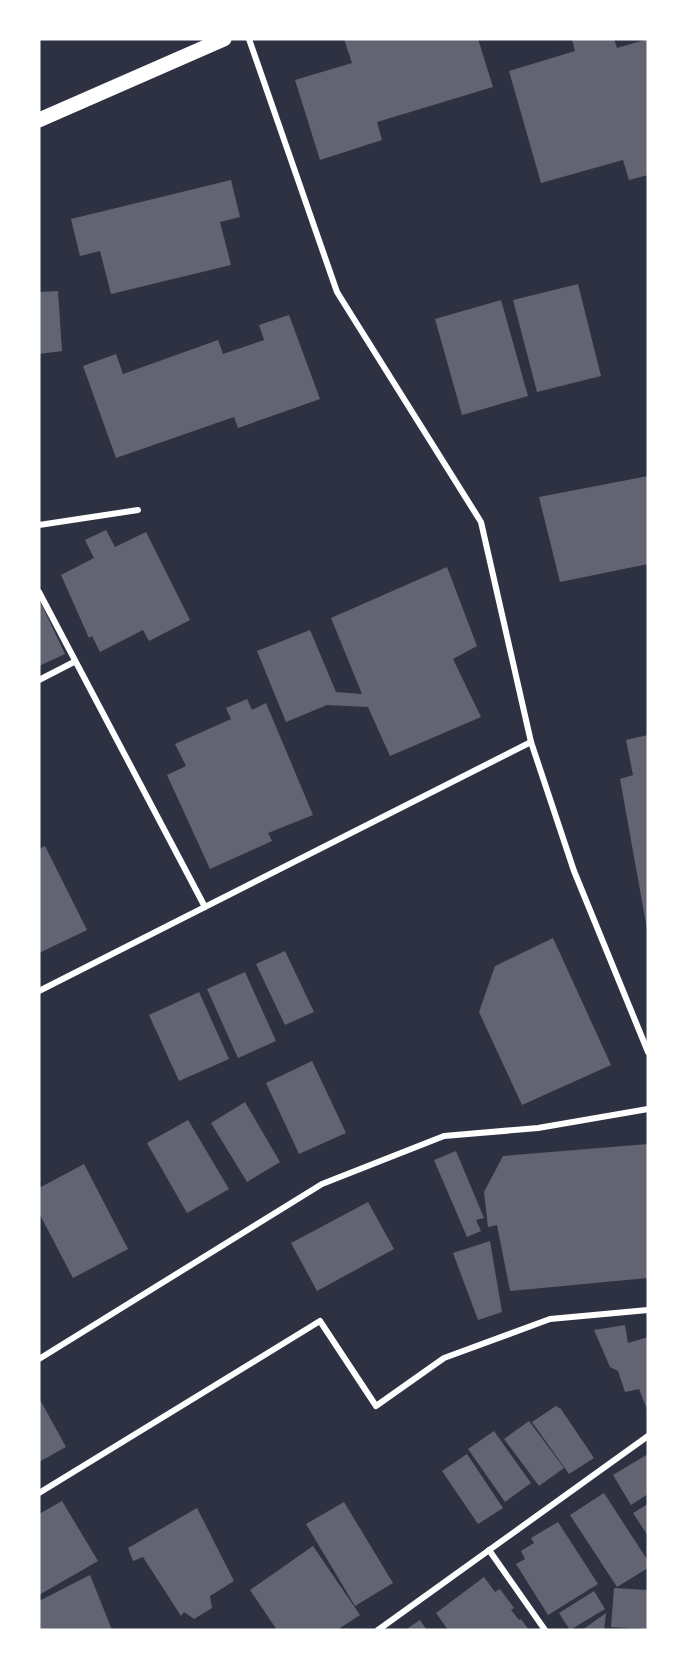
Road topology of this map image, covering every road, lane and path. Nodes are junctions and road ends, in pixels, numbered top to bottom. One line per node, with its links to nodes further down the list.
1 (224, 39): 3 (main road)
2 (249, 39): 9 (street)
3 (39, 120)
4 (138, 510): 5 (street)
5 (39, 525)
6 (39, 592): 7 (street)
7 (74, 662): 8 (street); 10 (street)
8 (39, 680)
9 (531, 742): 10 (street); 12 (street)
10 (205, 907): 11 (street)
11 (39, 991)
12 (648, 1052)
13 (648, 1109): 15 (street)
14 (648, 1310): 17 (street)
15 (39, 1359)
16 (648, 1436): 18 (street)
17 (39, 1493)
18 (489, 1550): 19 (street); 20 (street)
19 (378, 1630)
20 (545, 1630)

